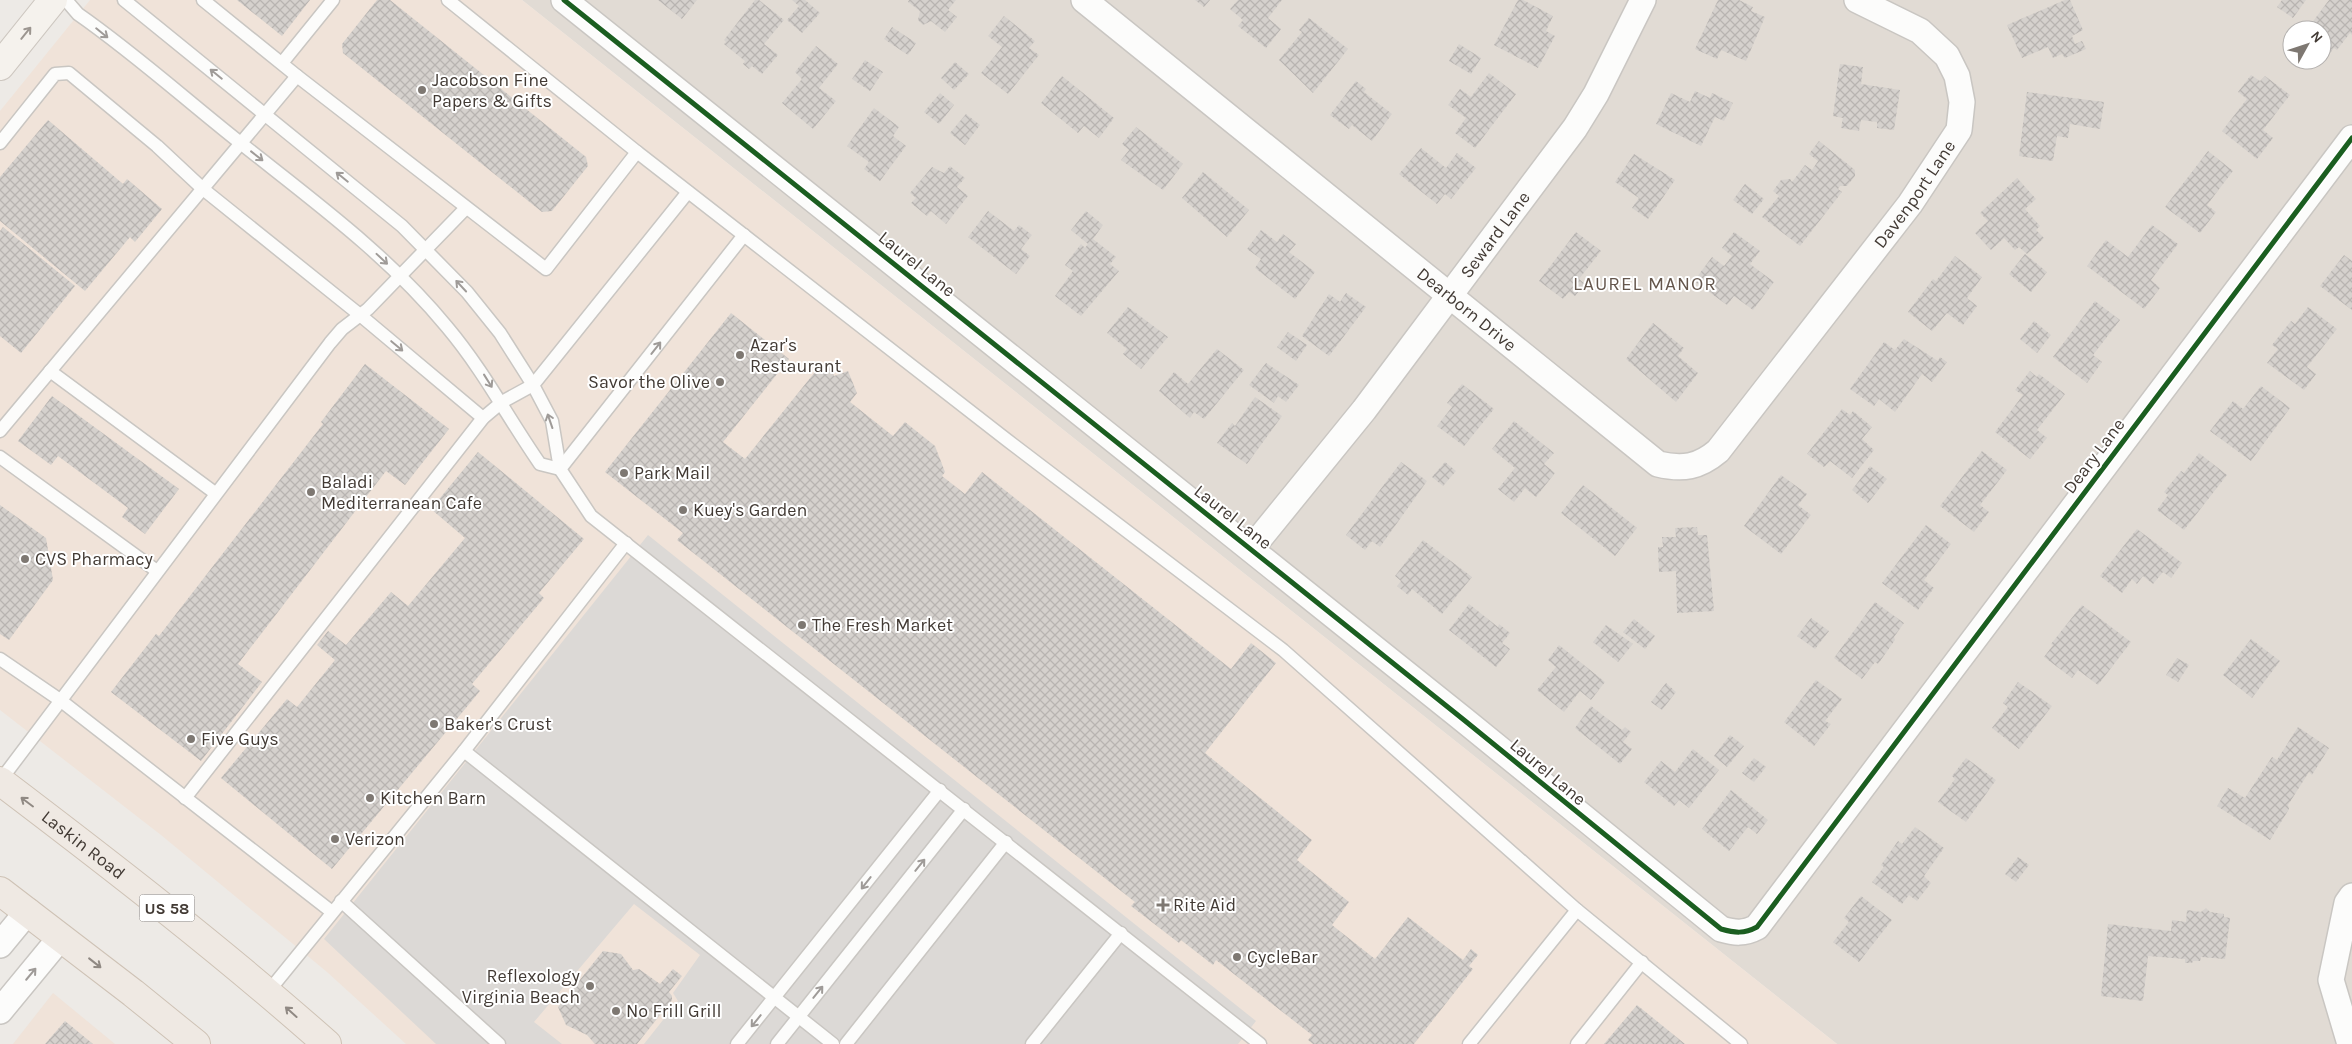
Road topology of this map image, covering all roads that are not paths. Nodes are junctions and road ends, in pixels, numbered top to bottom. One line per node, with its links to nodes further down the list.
1 (53, 0): 12 (main road, one-way to 1)
2 (66, 0): 17 (lane, one-way to 17)
3 (124, 0): 14 (lane, one-way to 3)
4 (203, 0): 11 (lane)
5 (333, 0): 11 (lane)
6 (448, 0): 18 (lane)
7 (564, 0): 37 (street, Laurel Lane)
8 (1084, 0): 25 (street, Dearborn Drive)
9 (1643, 0): 25 (street, Seward Lane)
10 (1858, 0): 26 (street, Davenport Lane)
11 (282, 63): 13 (lane)
12 (0, 66)
13 (296, 76): 14 (lane); 21 (lane)
14 (265, 114): 17 (lane); 23 (lane, one-way to 14)
15 (2352, 138): 44 (street, Deary Lane)
16 (0, 143): 19 (lane)
17 (241, 144): 19 (lane); 24 (lane, one-way to 24)
18 (637, 152): 20 (lane); 21 (lane)
19 (203, 189): 27 (lane); 28 (lane)
20 (688, 192): 22 (lane); 29 (lane)
21 (466, 208): 23 (lane)
22 (744, 236): 34 (lane, one-way to 22); 51 (lane)
23 (426, 248): 24 (lane); 29 (lane, one-way to 23)
24 (400, 275): 27 (lane); 30 (lane, one-way to 30)
25 (1450, 296): 26 (street, Dearborn Drive); 37 (street, Seward Lane)
26 (1831, 307)
27 (360, 315): 31 (lane, one-way to 31); 35 (lane)
28 (50, 370): 32 (lane); 35 (lane)
29 (534, 385): 30 (lane); 34 (lane, one-way to 29)
30 (502, 402): 31 (lane); 34 (lane)
31 (483, 418): 45 (lane)
32 (0, 431)
33 (0, 457): 38 (lane)
34 (560, 469): 36 (lane)
35 (215, 493): 38 (lane)
36 (626, 543): 41 (lane); 43 (lane)
37 (1251, 549): 44 (street, Laurel Lane)
38 (157, 570): 40 (lane)
39 (0, 659): 40 (lane)
40 (60, 700): 42 (lane); 45 (lane)
41 (464, 751): 50 (lane); 59 (lane)
42 (0, 781): 58 (main road, Laskin Road / US 58, one-way to 42)
43 (940, 790): 46 (lane); 59 (lane, one-way to 59)
44 (1859, 791)
45 (185, 798): 53 (lane)
46 (964, 809): 47 (lane); 61 (lane, one-way to 46)
47 (1006, 842): 54 (lane); 68 (lane)
48 (0, 891): 52 (main road)
49 (2352, 896): 74 (street)
50 (341, 901): 53 (lane); 64 (lane)
51 (1577, 910): 57 (lane); 71 (lane)
52 (28, 911): 55 (main road); 56 (street)
53 (332, 912): 58 (lane)
54 (1121, 933): 69 (lane); 70 (lane)
55 (62, 937): 60 (street, one-way to 55); 62 (main road, one-way to 62)
56 (0, 945)
57 (1642, 962): 72 (lane); 73 (lane)
58 (268, 992): 63 (main road, Laskin Road / US 58, one-way to 58)
59 (775, 998): 61 (lane); 65 (lane, one-way to 65)
60 (0, 1011)
61 (798, 1016): 66 (lane); 67 (lane)
62 (196, 1044)
63 (327, 1044)
64 (499, 1044)
65 (737, 1044)
66 (777, 1044)
67 (834, 1044)
68 (846, 1044)
69 (1032, 1044)
70 (1260, 1044)
71 (1469, 1044)
72 (1577, 1044)
73 (1741, 1044)
74 (2350, 1044)

